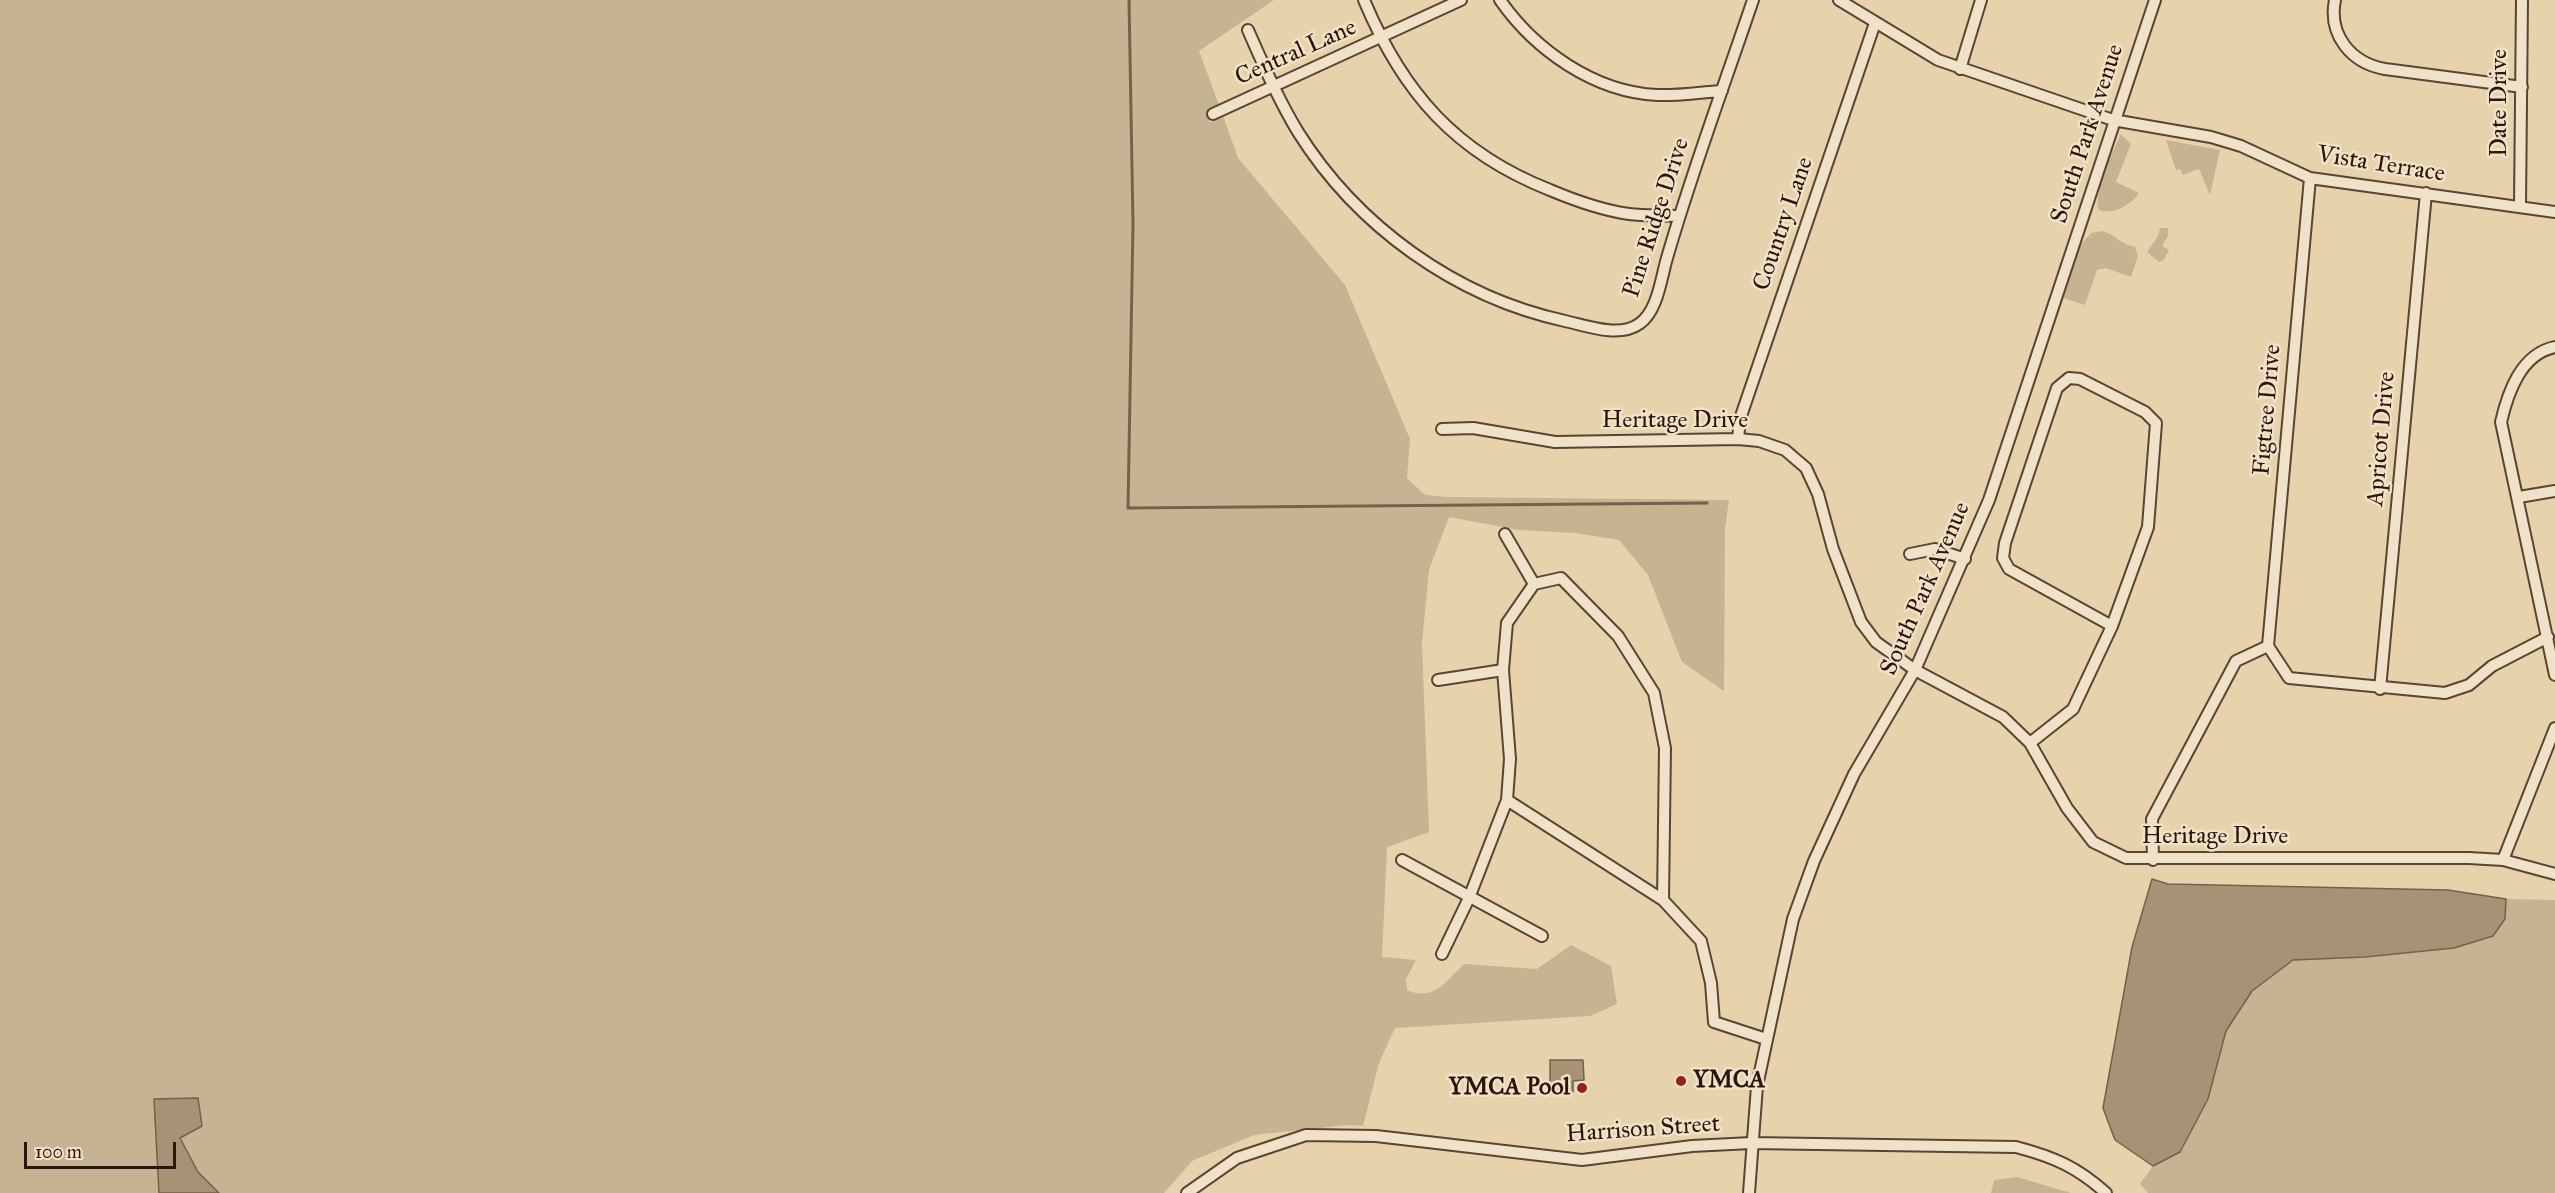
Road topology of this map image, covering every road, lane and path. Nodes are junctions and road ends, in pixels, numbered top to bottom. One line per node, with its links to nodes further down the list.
1 (1364, 0): 12 (street)
2 (1461, 0): 12 (street, Central Lane)
3 (1500, 0): 16 (street)
4 (1753, 0): 16 (street, Pine Ridge Drive)
5 (1839, 0): 10 (street, Vista Terrace)
6 (1981, 0): 13 (street)
7 (2155, 0): 18 (street, South Park Avenue)
8 (2335, 0): 15 (street)
9 (2522, 0): 15 (street, Date Drive)
10 (1875, 23): 13 (street, Vista Terrace); 26 (street, Country Lane)
11 (1248, 30): 14 (street, Pine Ridge Drive)
12 (1380, 38): 14 (street, Central Lane); 23 (street)
13 (1960, 69): 18 (street, Vista Terrace)
14 (1272, 86): 17 (street, Central Lane); 23 (street, Pine Ridge Drive)
15 (2522, 87): 21 (street, Date Drive)
16 (1722, 91): 23 (street, Pine Ridge Drive)
17 (1213, 114)
18 (2114, 120): 19 (street, Vista Terrace); 31 (street, South Park Avenue)
19 (2310, 178): 20 (street, Vista Terrace); 35 (street, Figtree Drive)
20 (2426, 193): 21 (street, Vista Terrace); 40 (street, Apricot Drive)
21 (2520, 206): 22 (street, Vista Terrace)
22 (2555, 212)
23 (1679, 216)
24 (2555, 347): 28 (street)
25 (1442, 429): 26 (street, Heritage Drive)
26 (1738, 439): 37 (street, Heritage Drive)
27 (2555, 491): 28 (street)
28 (2519, 497): 34 (street)
29 (1504, 534): 32 (street)
30 (1910, 554): 31 (street)
31 (1965, 559): 37 (street, South Park Avenue)
32 (1534, 585): 36 (street); 49 (street)
33 (2112, 626): 33 (street); 42 (street)
34 (2548, 637): 38 (street); 40 (street)
35 (2268, 646): 40 (street); 45 (street)
36 (1503, 670): 39 (street); 43 (street)
37 (1915, 670): 42 (street, Heritage Drive); 52 (street, South Park Avenue)
38 (2555, 675)
39 (1438, 680)
40 (2380, 689)
41 (2555, 728): 46 (street)
42 (2031, 743): 45 (street, Heritage Drive)
43 (1508, 800): 48 (street); 49 (street)
44 (1402, 860): 48 (street)
45 (2153, 860): 46 (street, Heritage Drive)
46 (2503, 860): 47 (street, Heritage Drive)
47 (2555, 874)
48 (1468, 898): 50 (street); 51 (street)
49 (1663, 900): 52 (street)
50 (1542, 936)
51 (1442, 954)
52 (1766, 1039): 53 (street, South Park Avenue)
53 (1751, 1143): 54 (street, Harrison Street); 55 (street, South Park Avenue); 56 (street, Harrison Street)
54 (1187, 1193)
55 (1749, 1193)
56 (2106, 1193)

